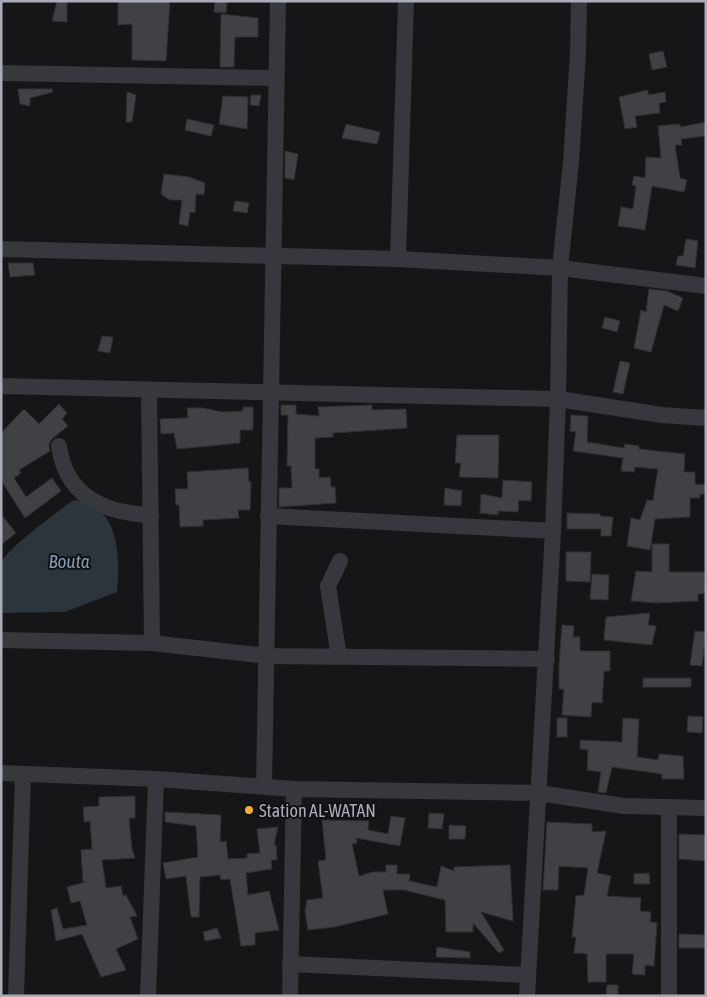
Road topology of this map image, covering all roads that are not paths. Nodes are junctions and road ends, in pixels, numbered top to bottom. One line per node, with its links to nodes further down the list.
1 (278, 1): 5 (street)
2 (406, 1): 8 (street)
3 (579, 1): 9 (street)
4 (1, 73): 5 (street)
5 (275, 78): 7 (street)
6 (1, 249): 7 (street)
7 (272, 256): 8 (street); 13 (street)
8 (398, 259): 9 (street)
9 (560, 268): 10 (street); 14 (street)
10 (706, 286)
11 (1, 386): 12 (street)
12 (149, 390): 13 (street); 17 (street)
13 (272, 393): 14 (street); 18 (street)
14 (558, 399): 15 (street); 19 (street)
15 (706, 418)
16 (59, 446): 17 (street)
17 (151, 515): 22 (street)
18 (268, 516): 19 (street); 23 (street)
19 (553, 531): 25 (street)
20 (340, 560): 24 (street)
21 (1, 640): 22 (street)
22 (152, 643): 23 (street)
23 (267, 656): 24 (street); 29 (street)
24 (340, 657): 25 (street)
25 (547, 659): 31 (street)
26 (1, 773): 27 (street)
27 (23, 774): 28 (street); 36 (street)
28 (156, 779): 29 (street); 37 (street)
29 (264, 786): 30 (street)
30 (294, 789): 31 (street); 34 (street)
31 (539, 794): 32 (street); 35 (street)
32 (669, 807): 33 (street); 40 (street)
33 (706, 808)
34 (290, 964): 35 (street); 38 (street)
35 (528, 975): 39 (street)
36 (16, 996)
37 (148, 996)
38 (290, 996)
39 (527, 996)
40 (669, 996)

